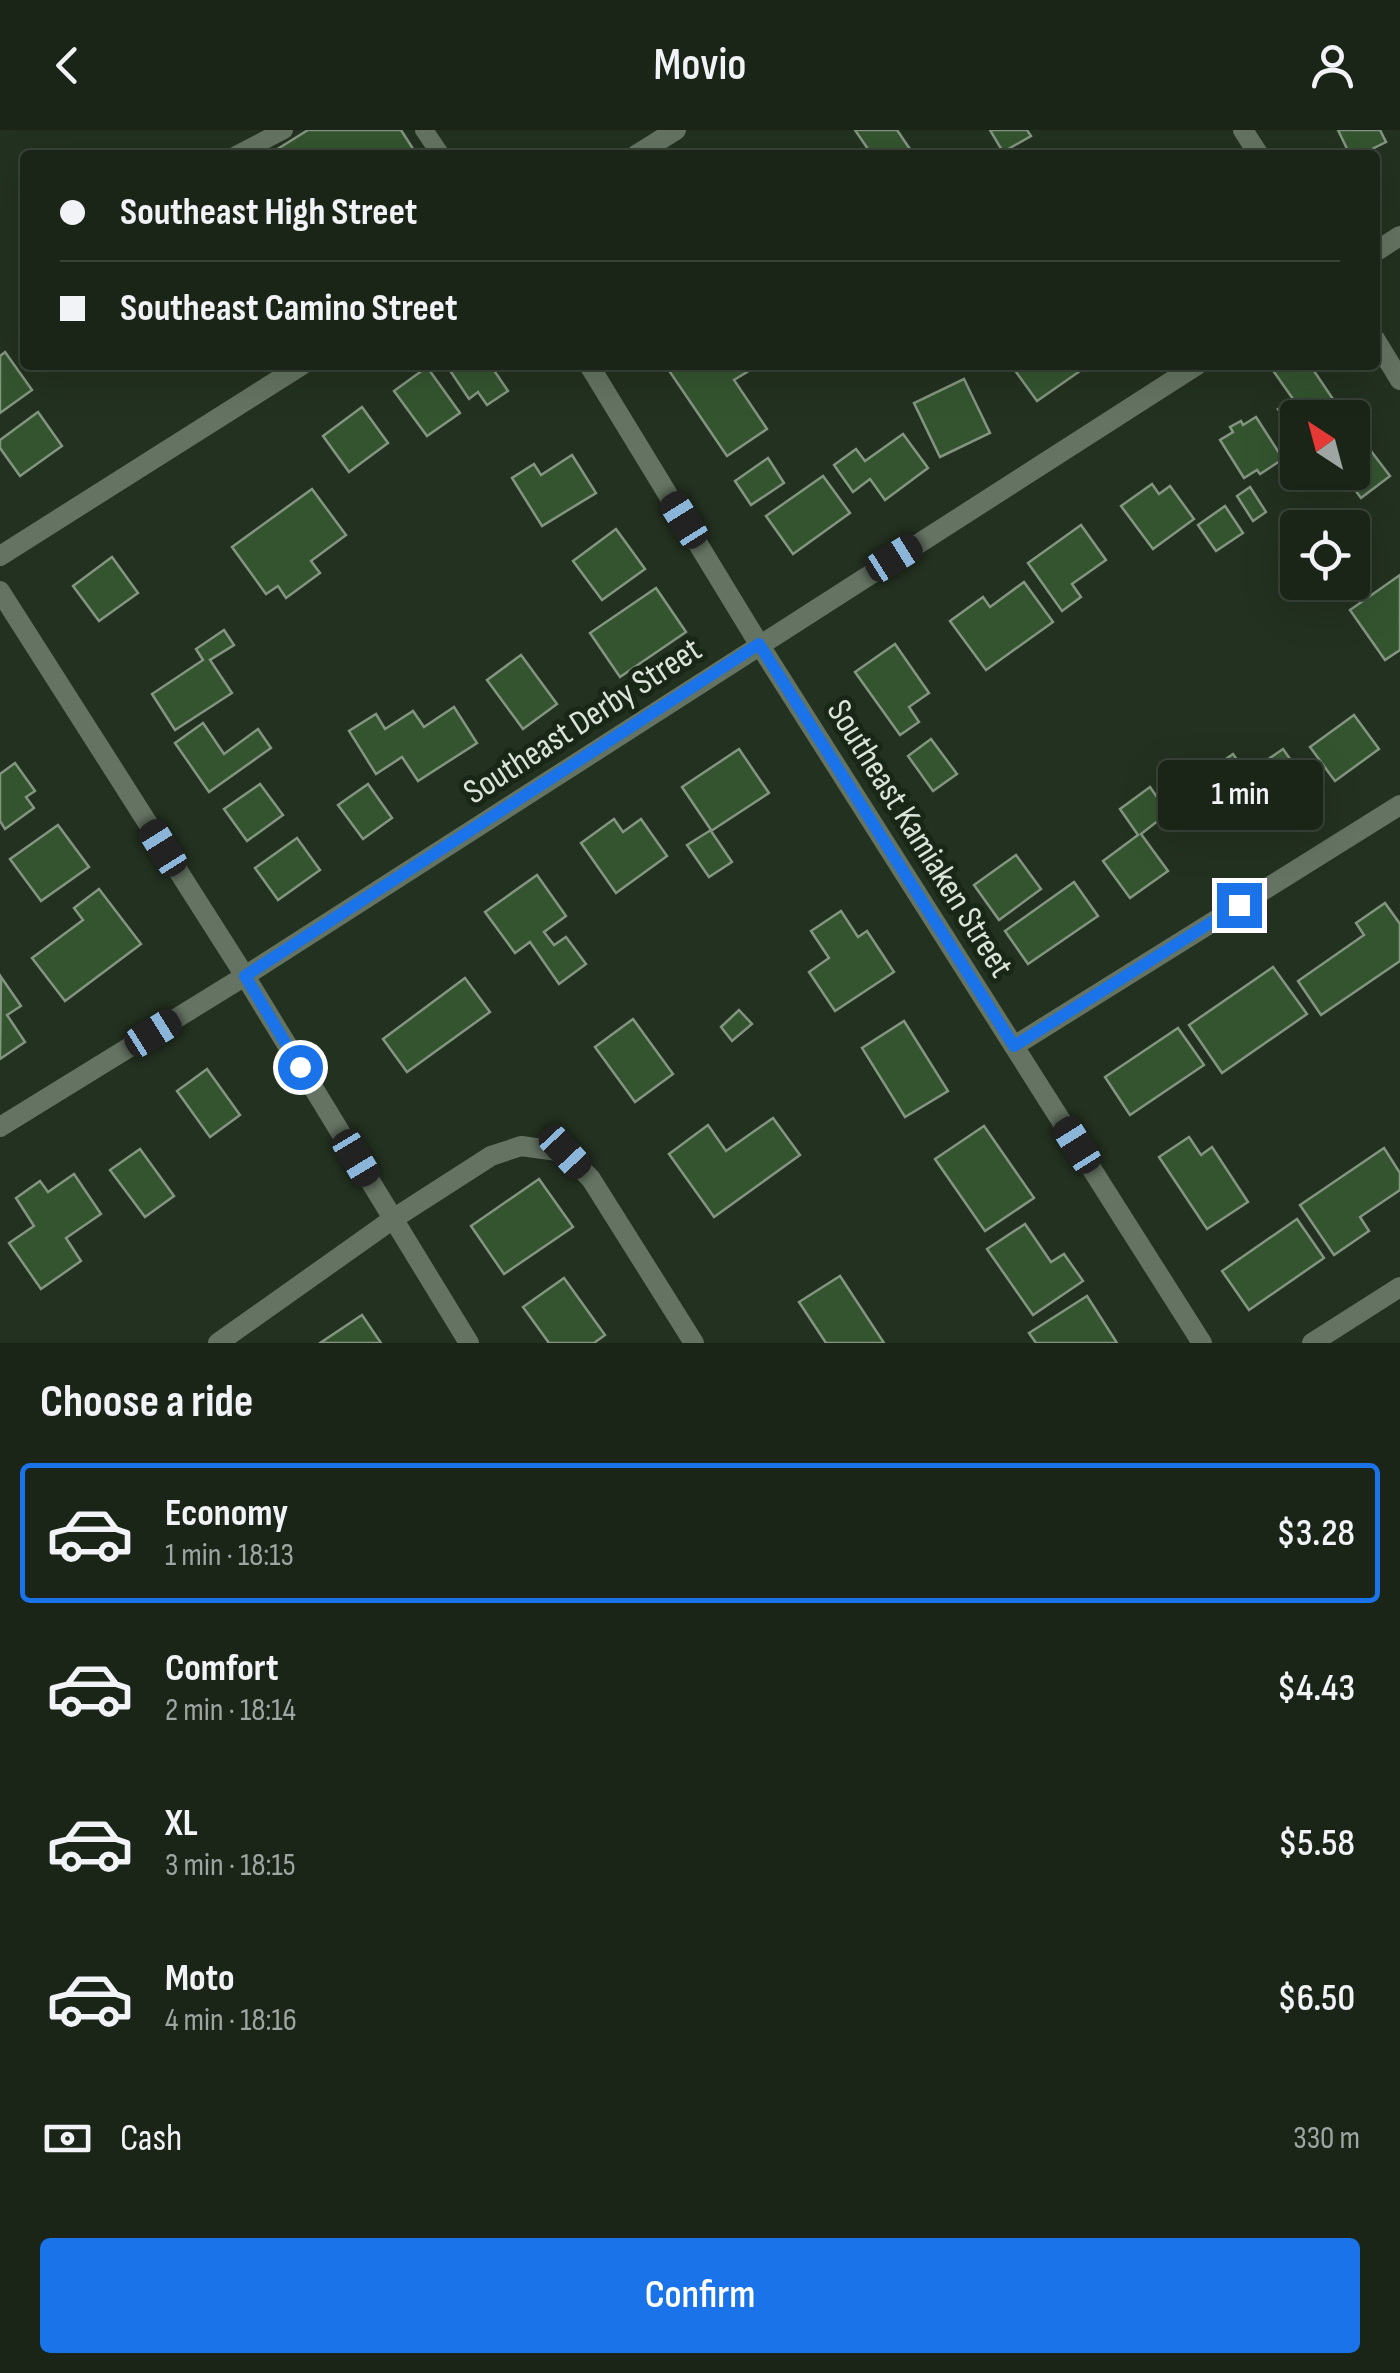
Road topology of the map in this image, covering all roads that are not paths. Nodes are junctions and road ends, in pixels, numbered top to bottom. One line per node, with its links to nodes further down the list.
1 (284, 130): 3 (lane)
2 (676, 130): 4 (street)
3 (246, 150)
4 (644, 150)
5 (1380, 347): 9 (street)
6 (294, 370): 10 (street)
7 (592, 370): 12 (street, Southeast Kamiaken Street)
8 (1190, 370): 12 (street, Southeast Derby Street)
9 (1400, 380)
10 (0, 556)
11 (0, 591): 14 (street)
12 (759, 644): 14 (street, Southeast Derby Street); 15 (street, Southeast Kamiaken Street)
13 (1400, 804): 15 (street)
14 (245, 976): 16 (street, Southeast Derby Street); 17 (street)
15 (1014, 1046): 22 (street, Southeast Kamiaken Street)
16 (0, 1127)
17 (393, 1218): 19 (street); 20 (street); 21 (street)
18 (1400, 1287): 23 (street)
19 (218, 1343)
20 (469, 1343)
21 (694, 1343)
22 (1202, 1343)
23 (1312, 1343)

